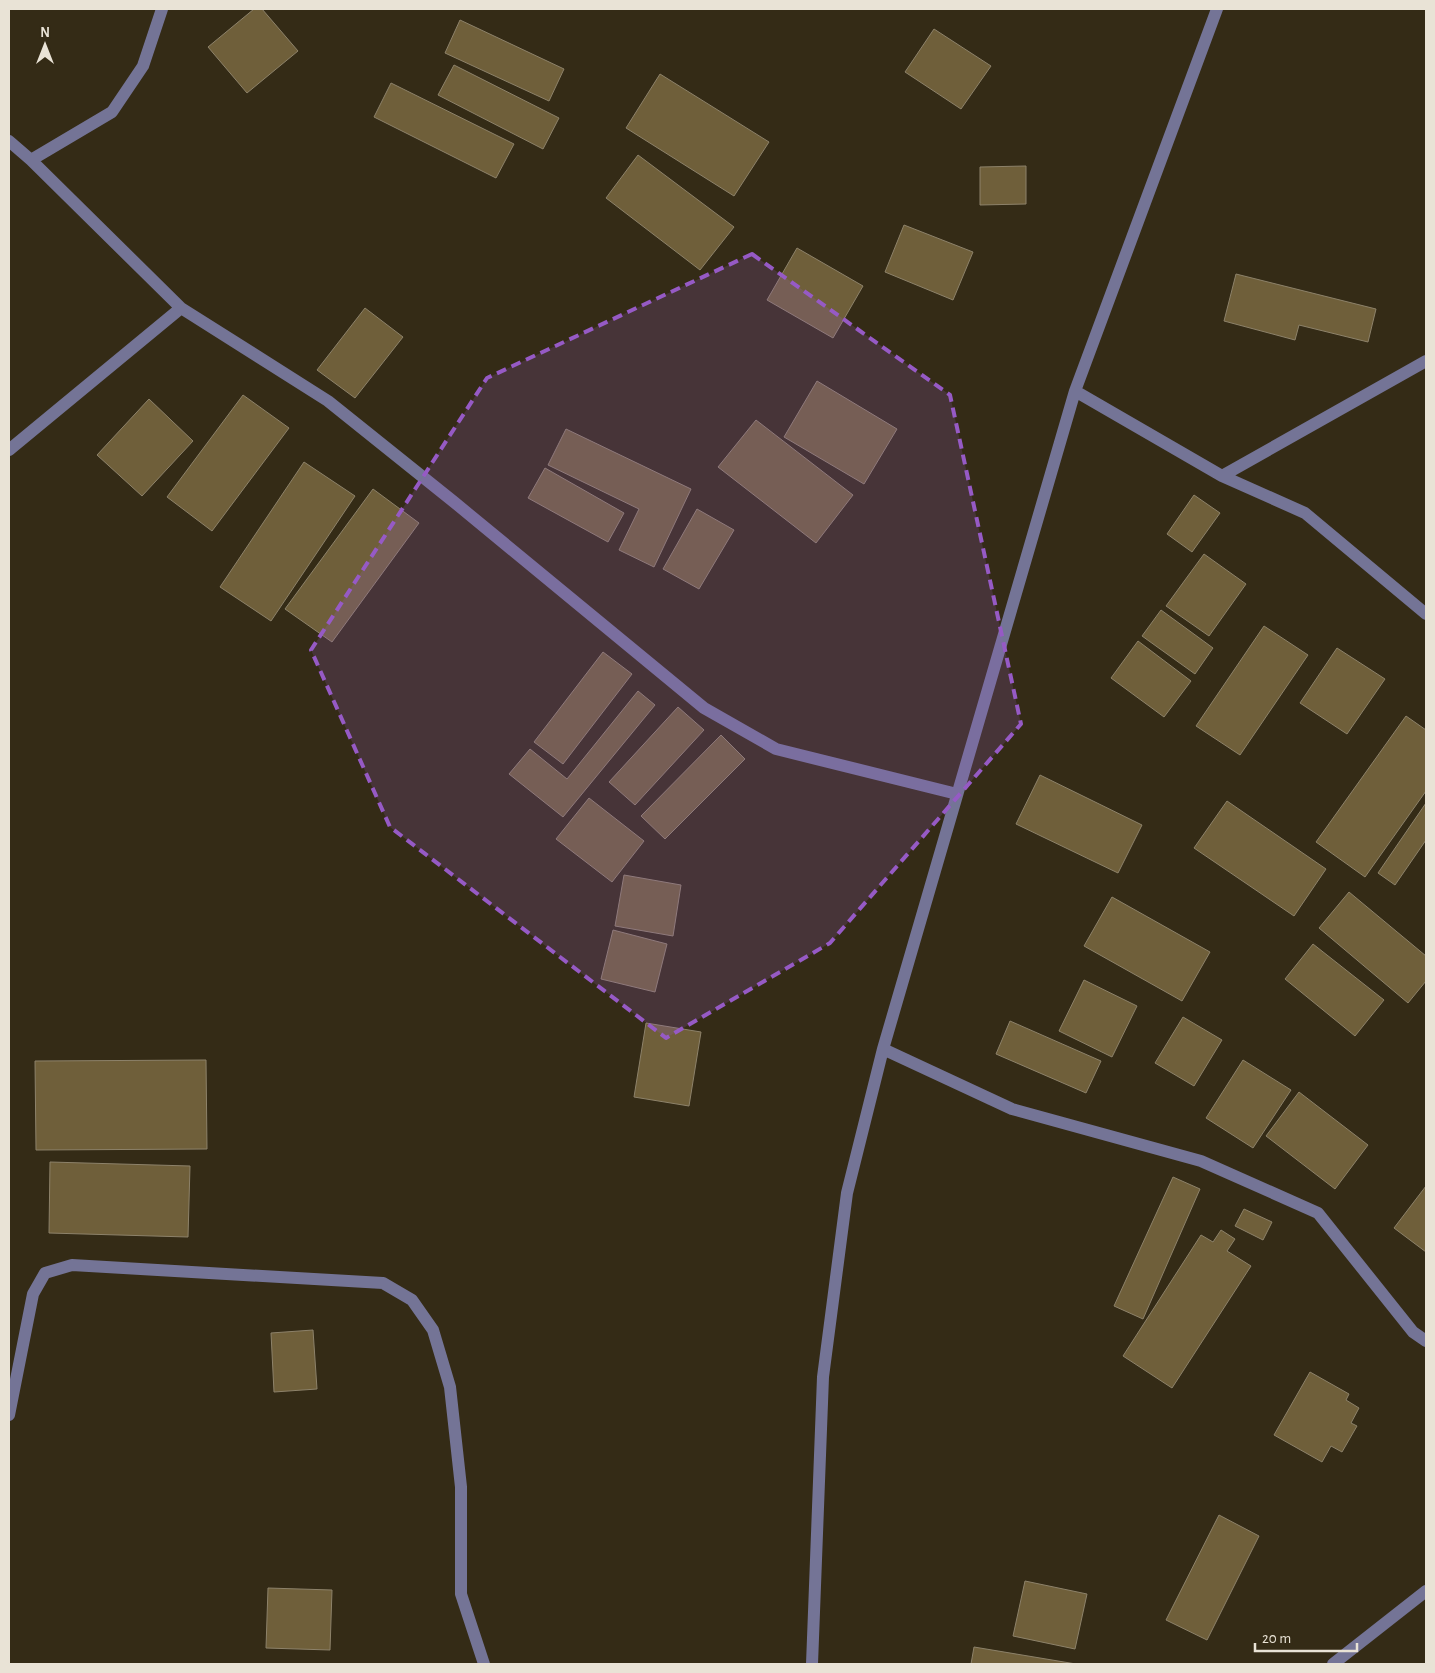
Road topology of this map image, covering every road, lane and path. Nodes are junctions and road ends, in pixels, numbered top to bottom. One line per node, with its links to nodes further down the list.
1 (162, 9): 4 (street)
2 (1218, 9): 7 (street)
3 (9, 141): 4 (street)
4 (31, 160): 5 (street)
5 (181, 308): 8 (street); 11 (street)
6 (1426, 361): 9 (street)
7 (1075, 392): 9 (street); 11 (street)
8 (9, 450)
9 (1222, 476): 10 (street)
10 (1426, 614)
11 (957, 794): 12 (street)
12 (883, 1049): 13 (street); 17 (street)
13 (1426, 1341)
14 (9, 1415): 16 (street)
15 (1426, 1591): 18 (street)
16 (484, 1664)
17 (812, 1664)
18 (1333, 1664)

